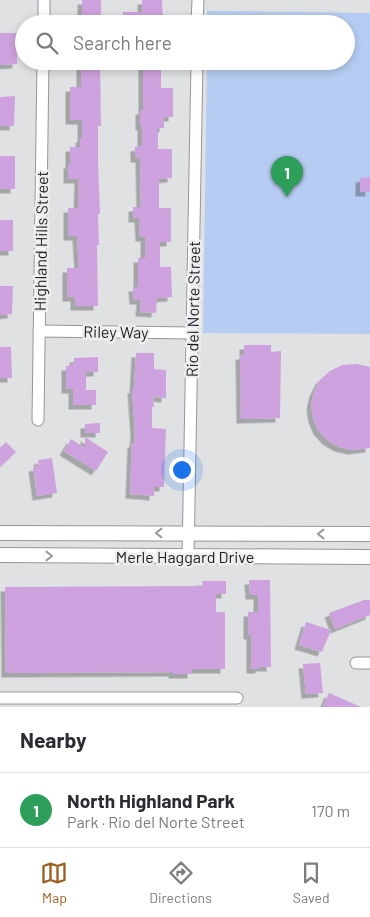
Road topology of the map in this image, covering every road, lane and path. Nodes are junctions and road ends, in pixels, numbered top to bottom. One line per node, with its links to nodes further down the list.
1 (44, 0): 3 (street)
2 (198, 0): 4 (street)
3 (44, 15)
4 (197, 15)
5 (43, 70): 7 (street, Highland Hills Street)
6 (197, 70): 8 (street, Rio del Norte Street)
7 (40, 331): 8 (street, Riley Way); 9 (street, Highland Hills Street)
8 (193, 333): 11 (street, Rio del Norte Street)
9 (38, 420)
10 (0, 533): 11 (main road, Merle Haggard Drive, one-way to 10)
11 (189, 533): 12 (main road, Merle Haggard Drive, one-way to 11); 14 (street, Rio del Norte Street)
12 (370, 534)
13 (0, 556): 14 (main road, Merle Haggard Drive, one-way to 14)
14 (188, 557): 15 (main road, Merle Haggard Drive)
15 (370, 557)
16 (356, 663): 17 (street)
17 (370, 663)
18 (0, 698): 19 (street)
19 (237, 698)

